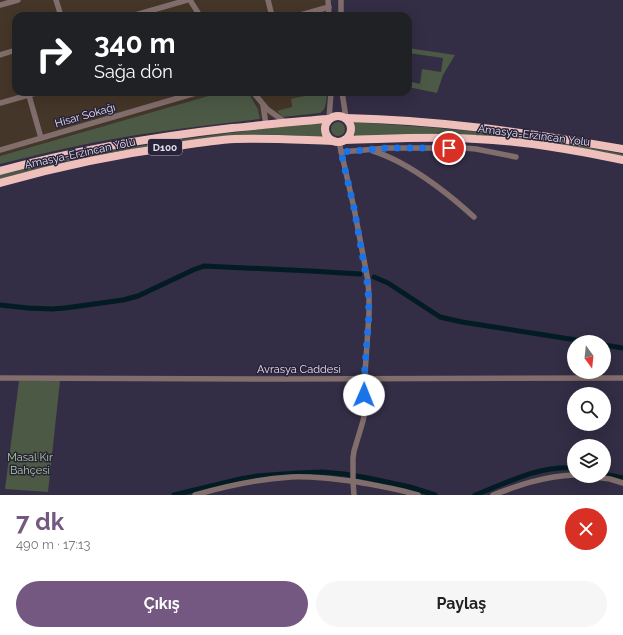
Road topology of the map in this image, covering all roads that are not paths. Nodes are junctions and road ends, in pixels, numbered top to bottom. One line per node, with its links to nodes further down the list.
1 (18, 0): 8 (street)
2 (56, 0): 10 (street)
3 (187, 0): 11 (street)
4 (190, 0): 12 (street)
5 (268, 0): 13 (street)
6 (328, 0): 9 (street)
7 (341, 0): 16 (street)
8 (0, 5)
9 (328, 7): 14 (street); 15 (street)
10 (60, 12)
11 (146, 12)
12 (198, 12)
13 (271, 12)
14 (311, 12)
15 (329, 12)
16 (341, 12)
17 (12, 52): 18 (street)
18 (0, 55)
19 (22, 96): 25 (street)
20 (29, 96): 31 (street)
21 (185, 96): 31 (street, Hisar Sokağı)
22 (256, 96): 26 (street)
23 (331, 96): 28 (street)
24 (343, 96): 27 (street)
25 (0, 103)
26 (262, 104): 29 (street); 30 (street)
27 (346, 118): 28 (highway); 32 (highway); 33 (highway, Amasya-Erzincan Yolu)
28 (329, 119): 29 (highway, Amasya-Erzincan Yolu / D100); 32 (highway)
29 (285, 122): 30 (highway, Amasya-Erzincan Yolu / D100)
30 (266, 125): 39 (highway, Amasya-Erzincan Yolu / D100)
31 (41, 138): 34 (street, Hisar Sokağı)
32 (339, 141): 36 (street); 38 (highway, Amasya-Erzincan Yolu / D100); 40 (highway, Amasya-Erzincan Yolu / D100)
33 (623, 149)
34 (0, 150)
35 (368, 150): 36 (street); 37 (street); 41 (street)
36 (341, 152): 44 (street)
37 (516, 157)
38 (623, 160)
39 (0, 171)
40 (0, 183)
41 (474, 218)
42 (0, 378): 44 (street, Avrasya Caddesi)
43 (623, 378): 44 (street, Avrasya Caddesi)
44 (364, 379): 47 (street)
45 (567, 476): 52 (street)
46 (611, 479): 48 (street)
47 (353, 481): 49 (street); 50 (street); 51 (street)
48 (623, 483)
49 (195, 495)
50 (354, 495)
51 (418, 495)
52 (493, 495)

